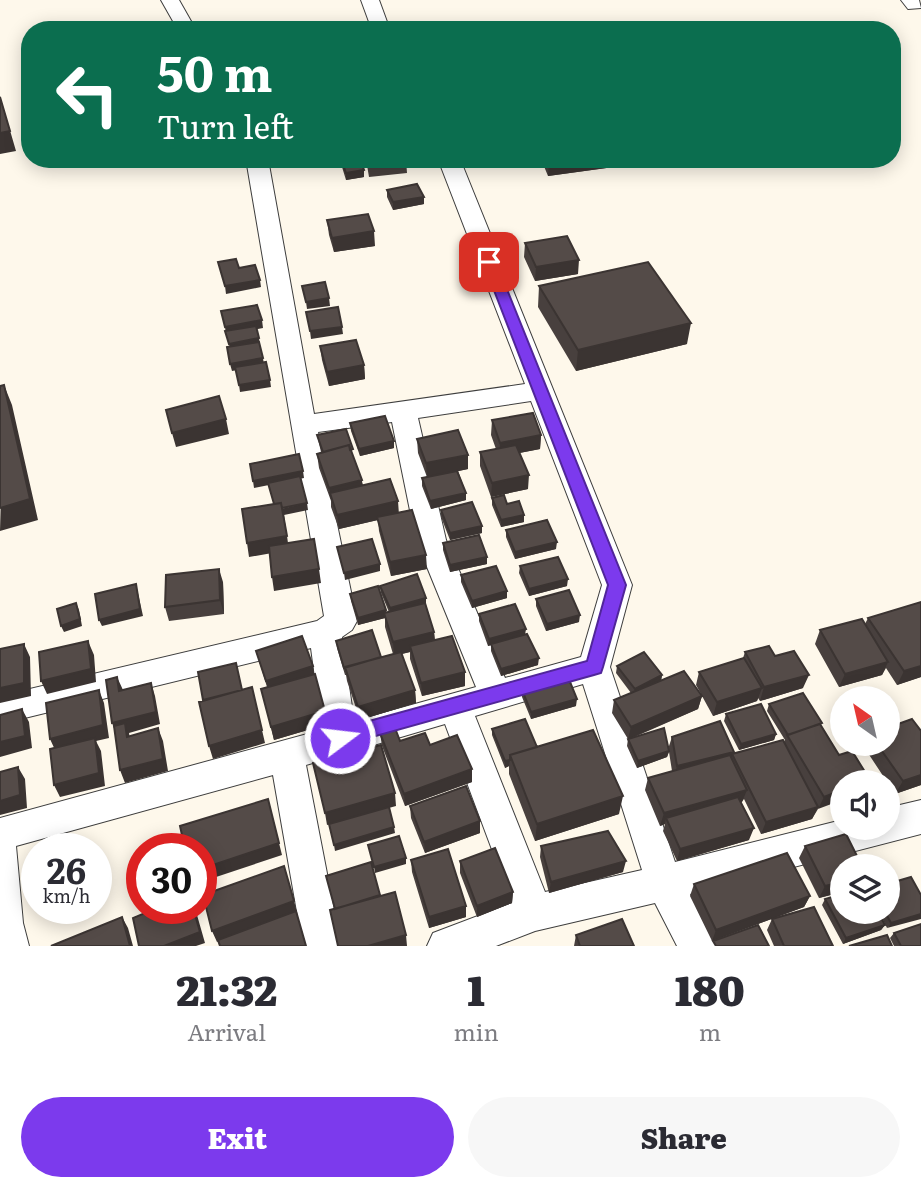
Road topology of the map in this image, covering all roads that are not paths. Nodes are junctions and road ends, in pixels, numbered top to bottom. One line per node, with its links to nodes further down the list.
1 (170, 0): 3 (street)
2 (370, 0): 4 (street)
3 (182, 21)
4 (378, 21)
5 (259, 168): 9 (street)
6 (453, 168): 7 (street)
7 (540, 391): 8 (street); 11 (street)
8 (403, 412): 9 (street); 12 (street)
9 (303, 425): 10 (street)
10 (325, 632): 14 (street); 15 (street)
11 (594, 667): 12 (street); 22 (street)
12 (496, 696): 13 (street)
13 (455, 708): 15 (street); 23 (street)
14 (0, 710)
15 (340, 738): 16 (street)
16 (287, 755): 19 (street); 25 (street)
17 (921, 817): 18 (street)
18 (900, 822)
19 (0, 835)
20 (831, 840): 22 (street)
21 (0, 850): 24 (street)
22 (664, 883): 23 (street); 27 (street)
23 (535, 912): 26 (street)
24 (10, 946)
25 (322, 946)
26 (446, 946)
27 (698, 946)

